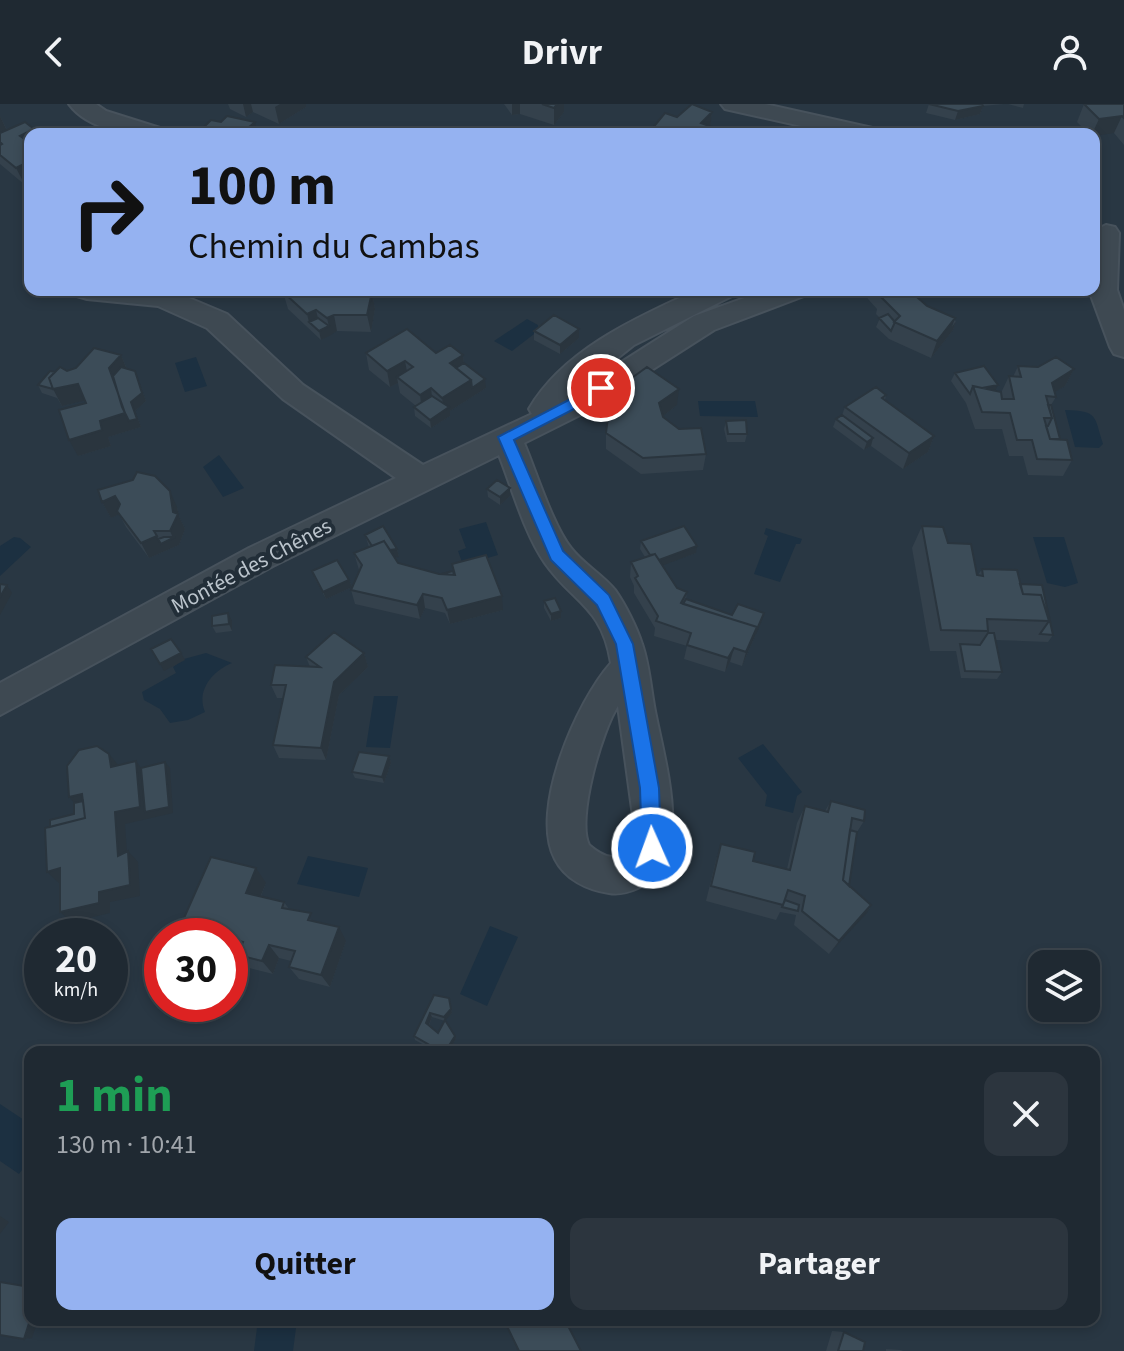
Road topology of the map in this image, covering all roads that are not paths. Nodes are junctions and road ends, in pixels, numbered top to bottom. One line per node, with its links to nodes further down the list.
1 (81, 104): 3 (street)
2 (733, 104): 4 (street)
3 (136, 128)
4 (842, 128)
5 (1108, 235): 9 (street)
6 (152, 296): 11 (street)
7 (711, 296): 10 (street)
8 (778, 296): 10 (street, Montée des Chênes)
9 (1124, 347)
10 (518, 432): 11 (street, Montée des Chênes); 12 (street)
11 (420, 479): 13 (street, Montée des Chênes)
12 (629, 667): 12 (street)
13 (0, 700)

